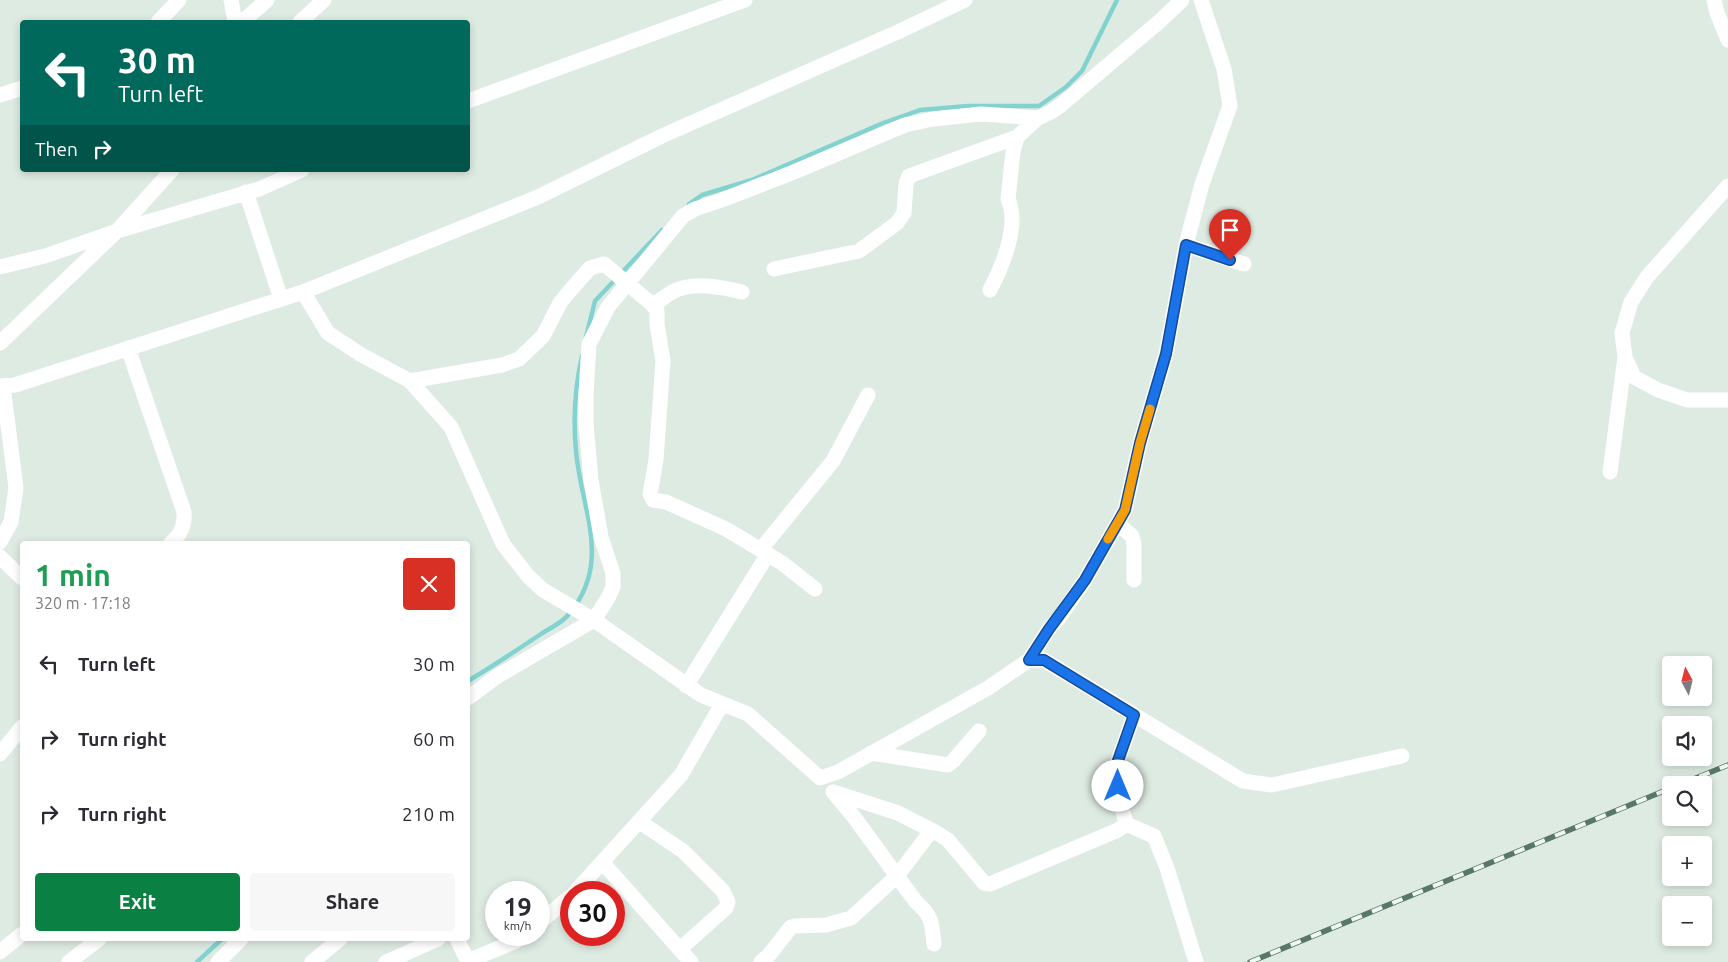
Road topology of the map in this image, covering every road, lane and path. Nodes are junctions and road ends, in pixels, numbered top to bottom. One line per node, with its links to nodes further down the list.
1 (179, 0): 10 (street)
2 (231, 0): 11 (street)
3 (267, 0): 12 (street)
4 (324, 0): 13 (street)
5 (745, 0): 17 (street)
6 (965, 0): 31 (street)
7 (1182, 0): 18 (street)
8 (1201, 0): 25 (street)
9 (1714, 0): 14 (street)
10 (160, 20)
11 (235, 20)
12 (244, 20)
13 (302, 20)
14 (1728, 40)
15 (20, 89): 16 (street)
16 (0, 95)
17 (470, 100)
18 (1038, 118): 19 (street); 29 (street)
19 (1017, 137): 28 (street); 30 (street)
20 (170, 172): 24 (street)
21 (297, 172): 23 (street)
22 (1728, 186): 37 (street)
23 (246, 192): 24 (street); 33 (street)
24 (117, 231): 27 (street); 35 (street)
25 (1186, 245): 26 (street); 43 (street)
26 (1244, 264)
27 (0, 267)
28 (774, 268)
29 (625, 282): 34 (street); 38 (street); 51 (street)
30 (990, 290)
31 (303, 292): 33 (street); 38 (street)
32 (742, 292): 34 (street)
33 (281, 299): 36 (street)
34 (653, 305): 46 (street)
35 (0, 343)
36 (128, 348): 39 (street); 44 (street)
37 (1625, 358): 41 (street); 42 (street)
38 (410, 381): 51 (street)
39 (2, 386): 45 (street)
40 (868, 395): 46 (street)
41 (1728, 400)
42 (1610, 472)
43 (1118, 524): 49 (street); 52 (street)
44 (173, 541)
45 (0, 542)
46 (764, 552): 50 (street); 53 (street)
47 (0, 557): 48 (street)
48 (20, 576)
49 (1134, 580)
50 (814, 589)
51 (588, 617): 53 (street); 54 (street)
52 (1029, 660): 56 (street); 59 (street)
53 (686, 686): 55 (street)
54 (470, 696)
55 (722, 704): 62 (street); 64 (street)
56 (1134, 715): 61 (street); 65 (street)
57 (20, 729): 60 (street)
58 (979, 731): 59 (street)
59 (872, 752): 62 (street)
60 (0, 754)
61 (1402, 756)
62 (820, 778): 63 (street)
63 (833, 792): 66 (street); 68 (street)
64 (640, 822): 67 (street); 80 (street)
65 (1126, 824): 66 (street); 89 (street)
66 (932, 830): 68 (street)
67 (603, 863): 69 (street); 80 (street)
68 (897, 876): 78 (street); 88 (street)
69 (586, 881)
70 (560, 905): 71 (street)
71 (550, 914)
72 (20, 936): 81 (street)
73 (96, 941): 84 (street)
74 (238, 941): 82 (street)
75 (338, 941): 85 (street)
76 (433, 941): 86 (street)
77 (458, 941): 83 (street)
78 (934, 944)
79 (504, 946): 83 (street)
80 (680, 949): 87 (street)
81 (1, 958)
82 (224, 960)
83 (468, 961)
84 (70, 962)
85 (312, 962)
86 (386, 962)
87 (691, 962)
88 (760, 962)
89 (1196, 962)

